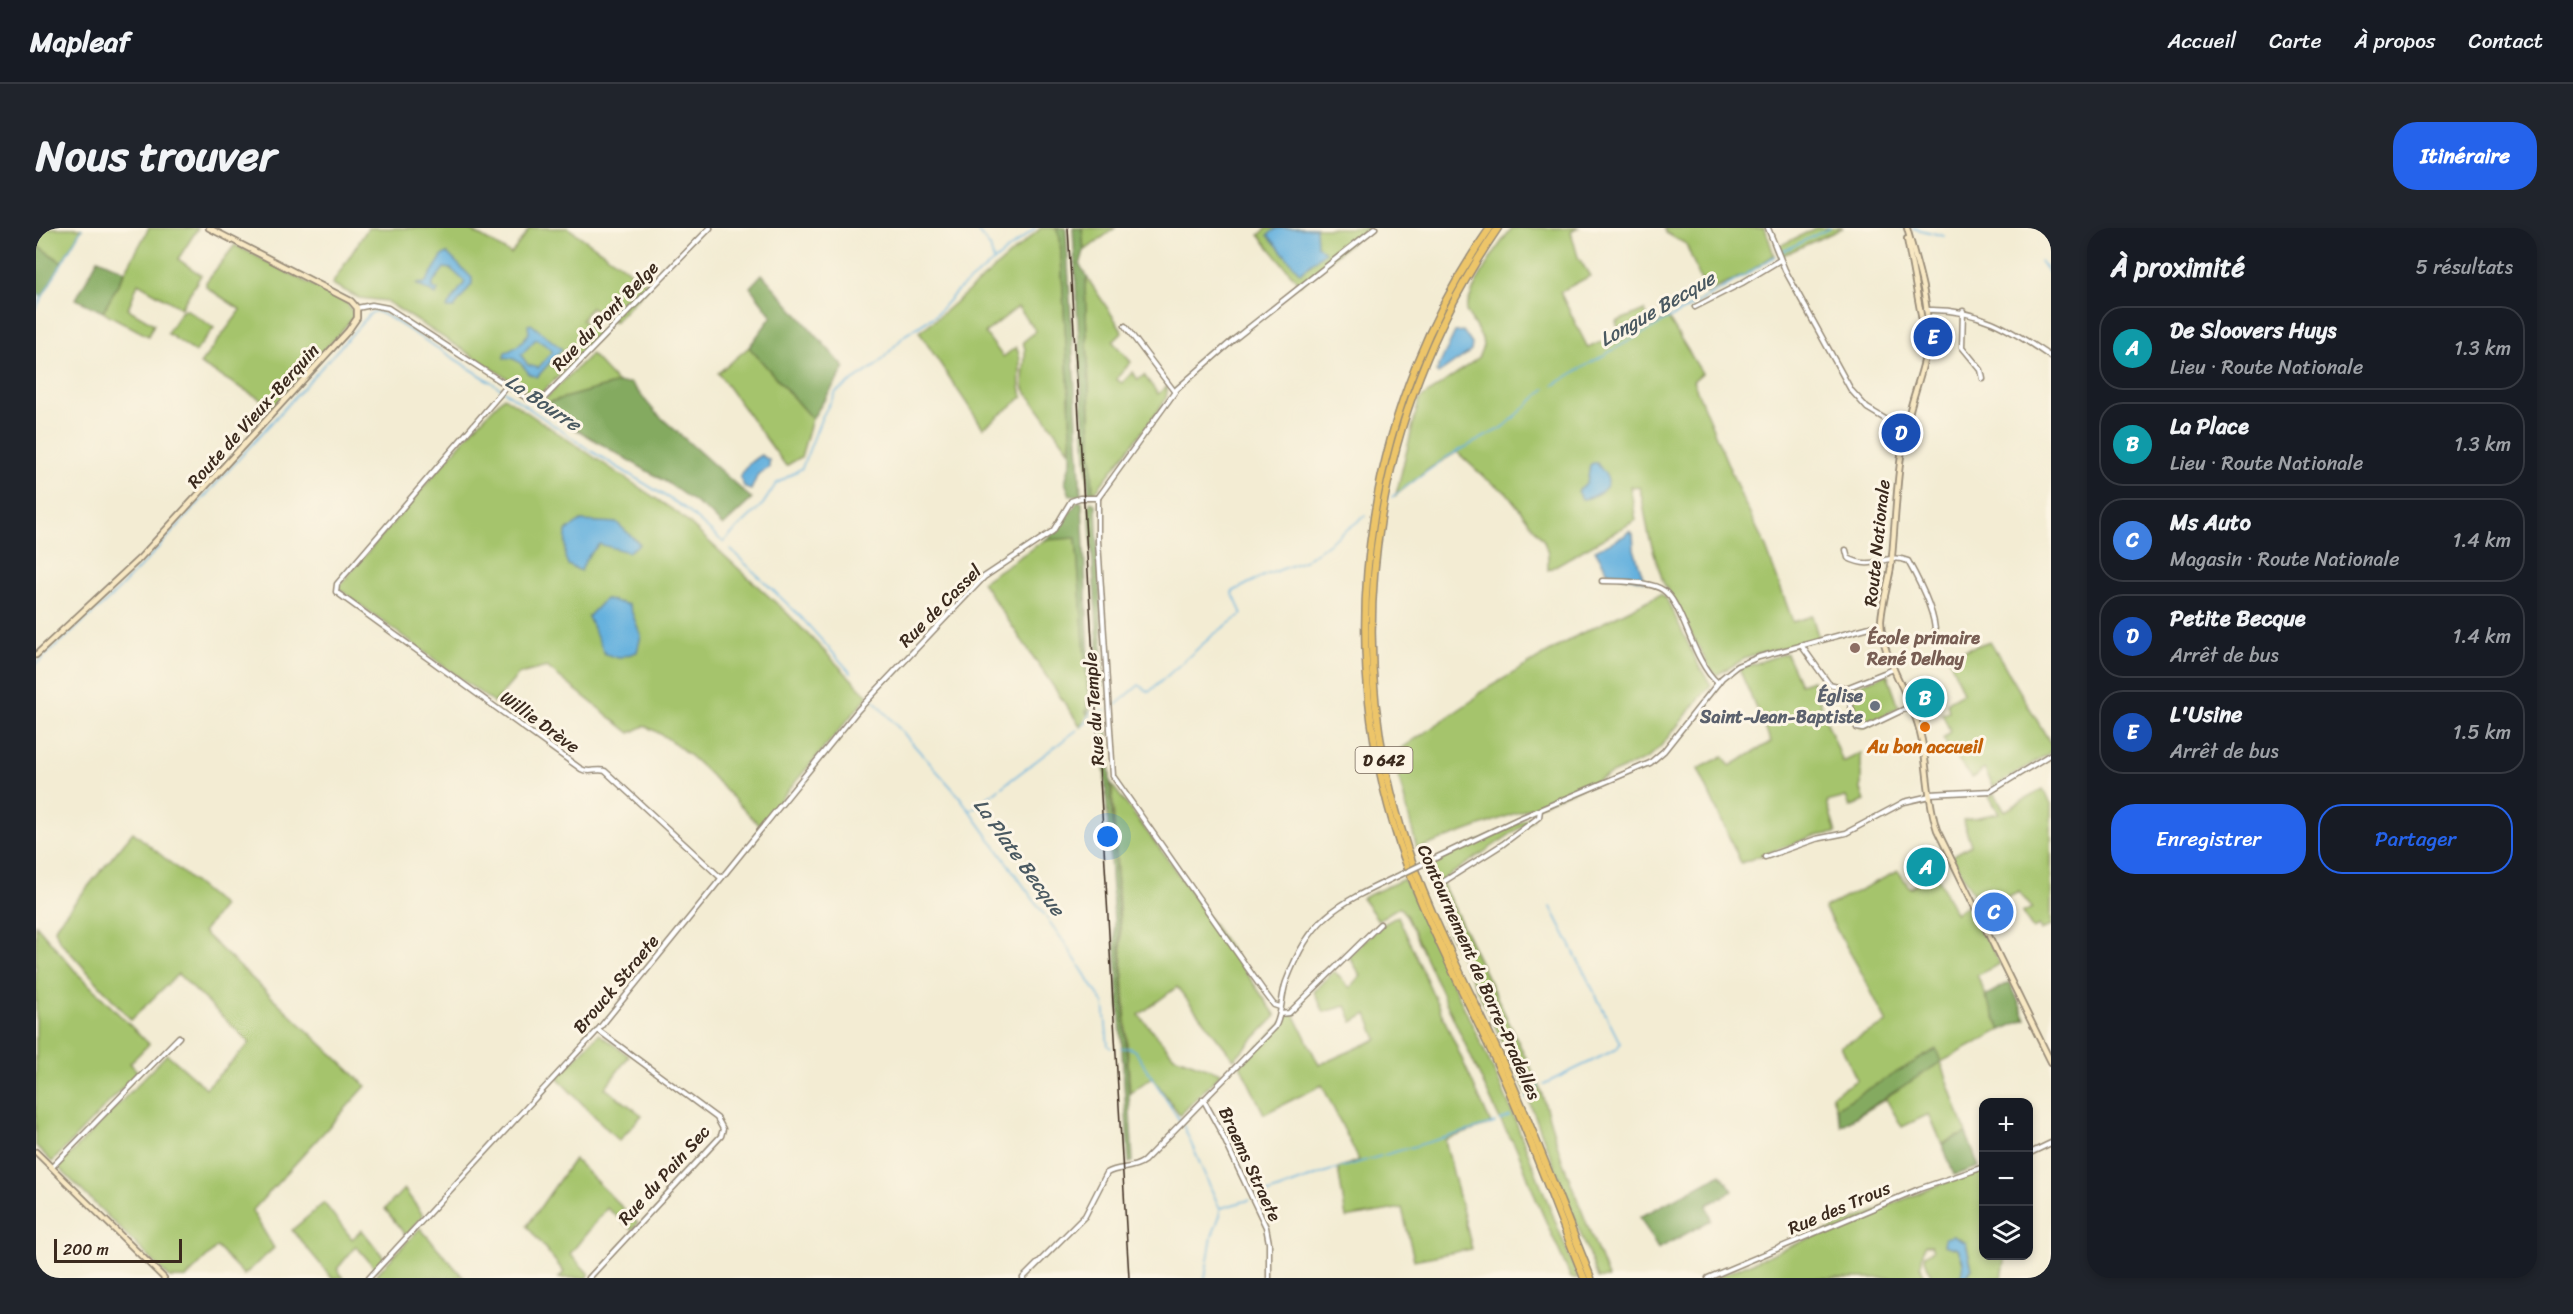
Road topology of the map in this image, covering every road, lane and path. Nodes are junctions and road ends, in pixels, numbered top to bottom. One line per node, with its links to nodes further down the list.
1 (209, 228): 10 (street)
2 (710, 228): 16 (street, Rue du Pont Belge)
3 (1375, 228): 17 (street)
4 (1490, 228): 55 (highway, D 642)
5 (1498, 228): 56 (highway, Contournement de Borre-Pradelles / D 642)
6 (1768, 228): 8 (street)
7 (1906, 228): 11 (street, Route Nationale)
8 (1780, 260): 9 (street); 18 (street)
9 (1695, 307)
10 (357, 308): 16 (street, Rue du Pont Belge); 26 (street, Route de Vieux-Berquin)
11 (1924, 310): 12 (street); 18 (street, Route Nationale)
12 (1963, 311): 14 (street); 15 (street)
13 (1125, 326): 17 (street)
14 (2051, 357)
15 (1983, 379)
16 (507, 387): 36 (street, Willie Drève)
17 (1174, 391): 19 (street)
18 (1905, 430): 21 (street, Route Nationale)
19 (1098, 498): 30 (street, Rue de Cassel); 39 (street, Rue du Temple)
20 (1846, 550): 21 (street)
21 (1891, 560): 23 (street, Route Nationale); 24 (street)
22 (1602, 580): 28 (street)
23 (1881, 624): 25 (street); 27 (street, Route Nationale)
24 (1935, 634)
25 (1801, 645): 28 (street); 29 (street)
26 (36, 655)
27 (1894, 669): 29 (street); 31 (street, Route Nationale)
28 (1718, 683): 34 (street)
29 (1846, 688): 31 (street)
30 (870, 696): 36 (street, Brouck Straete)
31 (1911, 706): 33 (street, Route Nationale)
32 (2051, 754): 33 (street)
33 (1929, 795): 35 (street); 43 (street, Route Nationale)
34 (1540, 810): 37 (street); 39 (street, bridge)
35 (1765, 857)
36 (721, 878): 41 (street, Brouck Straete)
37 (1443, 882)
38 (1380, 924): 40 (street)
39 (1280, 1006): 40 (street)
40 (1280, 1014): 44 (street)
41 (598, 1030): 51 (street, Brouck Straete); 52 (street, Rue du Pain Sec)
42 (179, 1037): 48 (street)
43 (2051, 1062)
44 (1203, 1099): 53 (street); 54 (street, Braems Straete)
45 (2051, 1143): 47 (street)
46 (36, 1152): 48 (street)
47 (2032, 1152)
48 (52, 1167): 50 (street)
49 (1979, 1168): 57 (street, Rue des Trous)
50 (164, 1278)
51 (369, 1278)
52 (589, 1278)
53 (1023, 1278)
54 (1269, 1278)
55 (1584, 1278)
56 (1591, 1278)
57 (1708, 1278)

